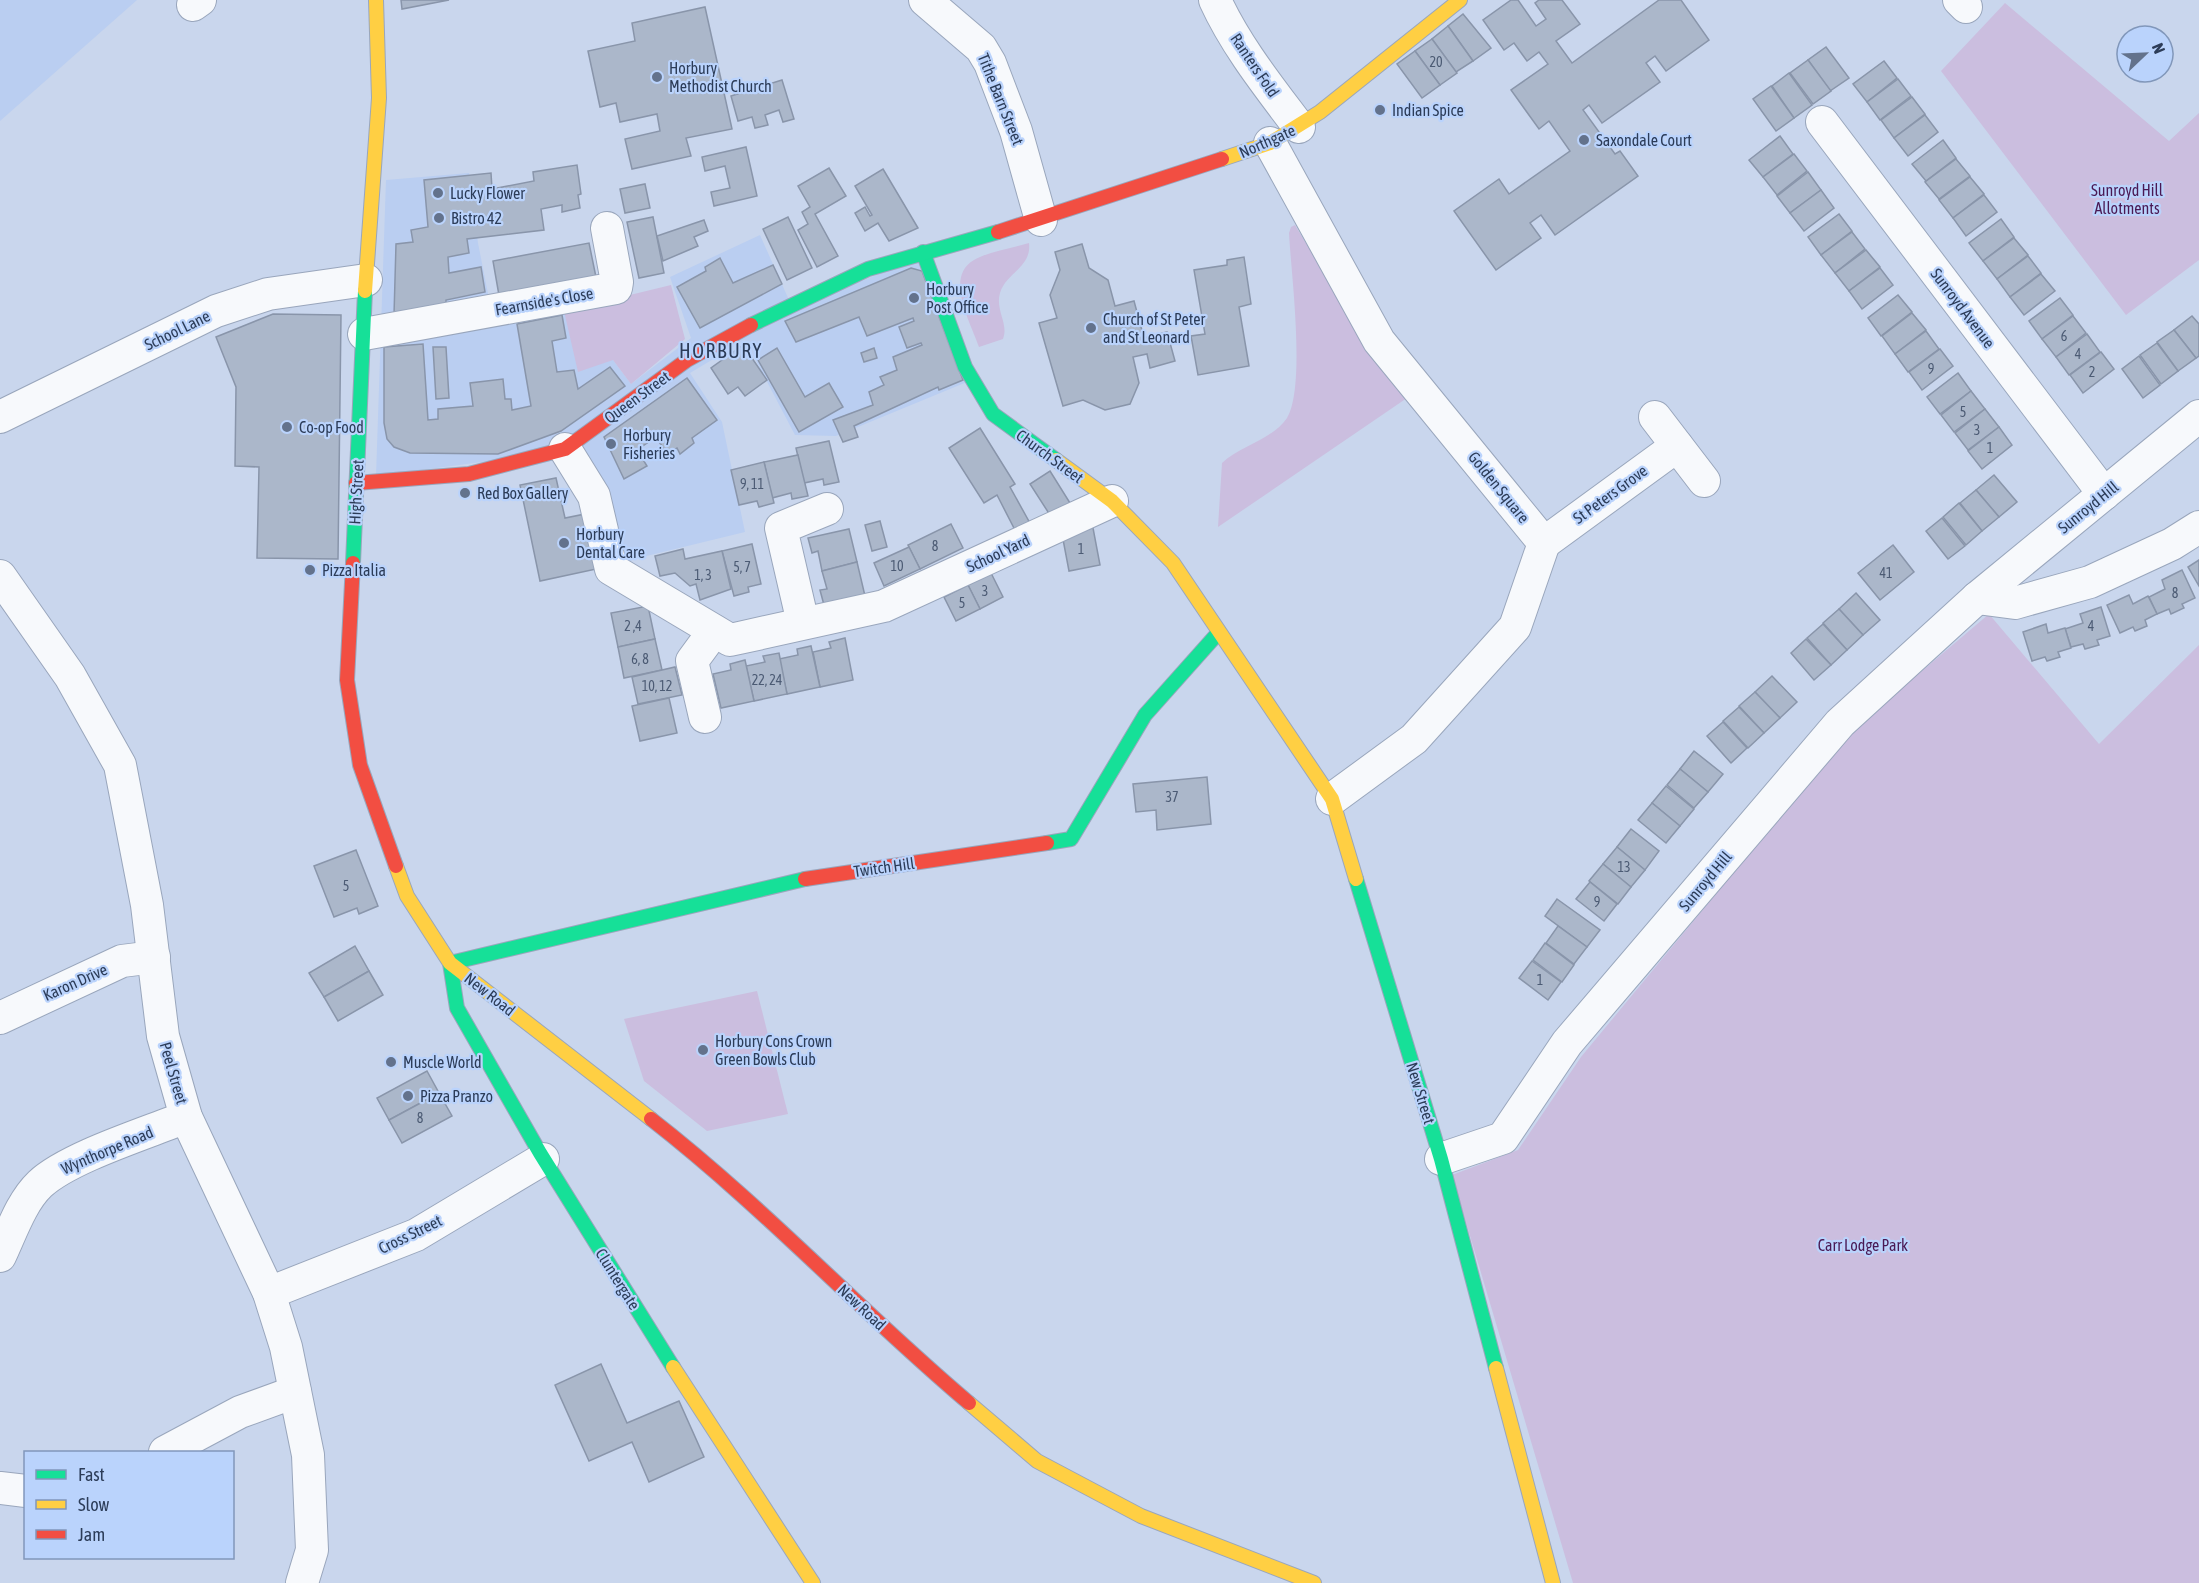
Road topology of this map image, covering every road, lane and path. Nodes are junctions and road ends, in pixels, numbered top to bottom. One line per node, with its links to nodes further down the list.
1 (376, 0): 11 (street, High Street)
2 (926, 0): 8 (street, Tithe Barn Street)
3 (1215, 0): 6 (street, Ranters Fold)
4 (1454, 2): 6 (street, Northgate)
5 (1822, 122): 20 (street, Sunroyd Avenue)
6 (1299, 127): 7 (street, Northgate)
7 (1270, 143): 8 (street, Northgate); 24 (street, Golden Square)
8 (1041, 220): 10 (street, Queen Street)
9 (607, 228): 12 (street, Fearnside's Close)
10 (923, 252): 17 (street, Queen Street); 21 (street, Church Street)
11 (366, 280): 12 (street, High Street); 14 (street, School Lane)
12 (364, 334): 19 (street, High Street)
13 (2199, 416): 20 (street, Sunroyd Hill)
14 (0, 417)
15 (1655, 417): 16 (street)
16 (1677, 446): 18 (street); 24 (street, St Peters Grove)
17 (565, 449): 19 (street, Queen Street); 29 (street, School Yard)
18 (1704, 481)
19 (356, 483): 34 (street, High Street)
20 (2104, 494): 26 (street, Sunroyd Hill)
21 (1112, 501): 28 (street, School Yard); 30 (street, Church Street)
22 (827, 509): 28 (street)
23 (2199, 527): 26 (street)
24 (1544, 543): 32 (street)
25 (0, 576): 27 (street, Peel Street)
26 (1977, 598): 37 (street, Sunroyd Hill)
27 (9, 608): 33 (street, Peel Street)
28 (803, 623): 29 (street, School Yard)
29 (714, 631): 31 (street)
30 (1219, 633): 32 (street, New Street); 34 (street, Twitch Hill)
31 (705, 717)
32 (1332, 800): 37 (street, New Street)
33 (154, 957): 35 (street, Karon Drive); 36 (street, Peel Street)
34 (450, 963): 38 (street, Cluntergate); 47 (street, New Road)
35 (0, 1018)
36 (186, 1117): 39 (street, Wynthorpe Road); 40 (street, Peel Street)
37 (1441, 1159): 48 (street, New Street)
38 (543, 1160): 40 (street, Cross Street); 46 (street, Cluntergate)
39 (0, 1256)
40 (269, 1293): 41 (street, Peel Street)
41 (295, 1392): 42 (street); 45 (street, Peel Street)
42 (167, 1451)
43 (0, 1488): 44 (street)
44 (24, 1491)
45 (302, 1583)
46 (813, 1583)
47 (1314, 1583)
48 (1553, 1583)

